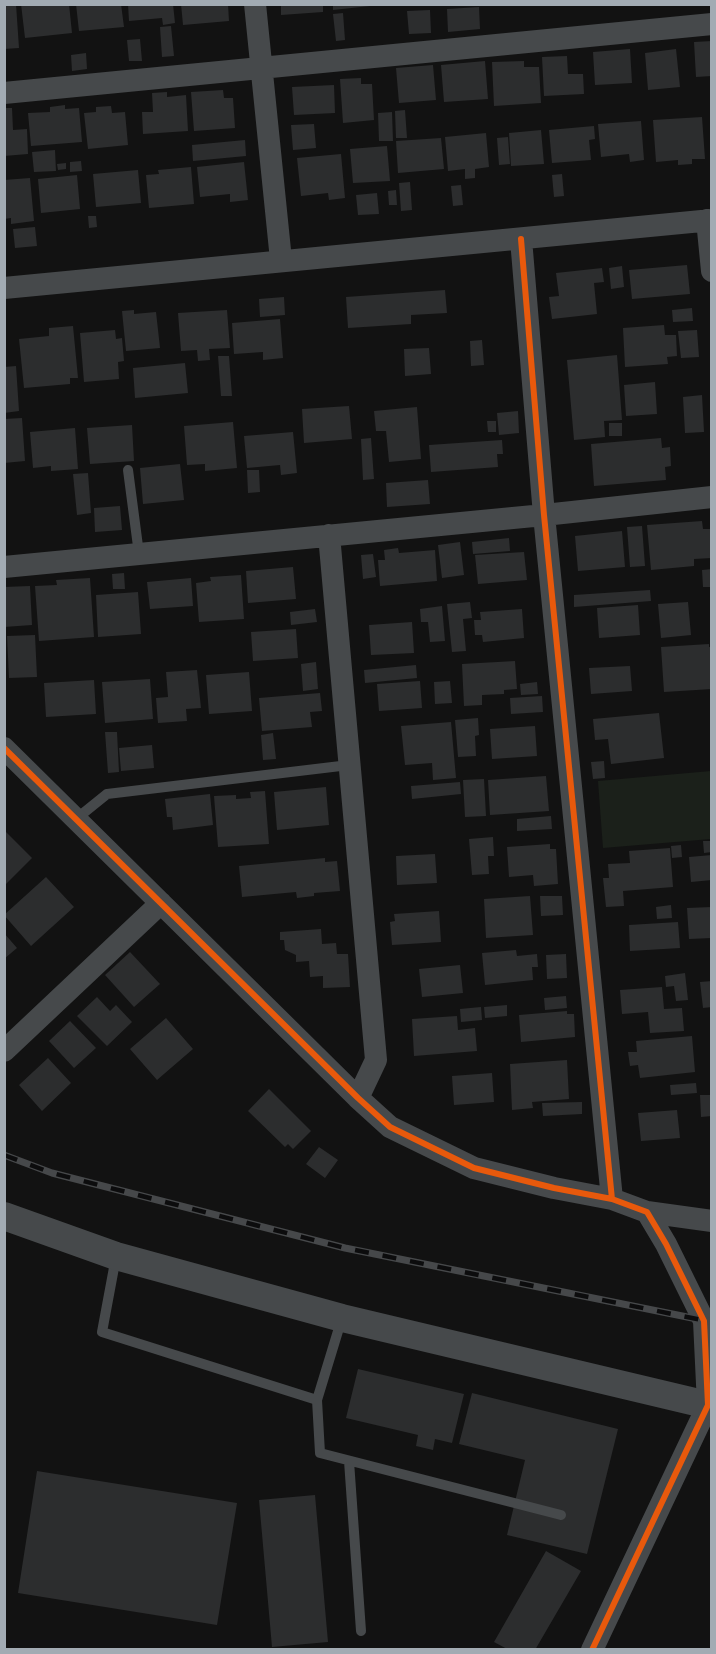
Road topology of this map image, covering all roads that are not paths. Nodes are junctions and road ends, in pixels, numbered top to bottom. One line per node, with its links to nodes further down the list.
1 (255, 4): 3 (street)
2 (711, 24): 3 (street)
3 (261, 68): 4 (street); 7 (street)
4 (4, 93)
5 (709, 220): 6 (street); 8 (street)
6 (521, 239): 7 (street); 12 (street)
7 (282, 260): 9 (street)
8 (711, 271)
9 (4, 288)
10 (128, 470): 14 (lane)
11 (711, 497): 12 (street)
12 (544, 515): 13 (street); 22 (street)
13 (329, 535): 14 (street); 17 (street)
14 (139, 554): 15 (street)
15 (4, 567)
16 (8, 759): 18 (street)
17 (350, 765): 18 (lane); 21 (street)
18 (76, 819): 19 (street)
19 (161, 903): 20 (street); 21 (street)
20 (4, 1051)
21 (358, 1098): 22 (street)
22 (612, 1198): 23 (street)
23 (646, 1212): 25 (street); 29 (street)
24 (4, 1216): 26 (street)
25 (711, 1221)
26 (116, 1256): 27 (street); 28 (lane)
27 (342, 1318): 28 (lane); 29 (street)
28 (317, 1400): 30 (lane)
29 (710, 1405): 33 (street)
30 (349, 1461): 31 (lane); 32 (lane)
31 (561, 1515)
32 (361, 1631)
33 (591, 1650)

